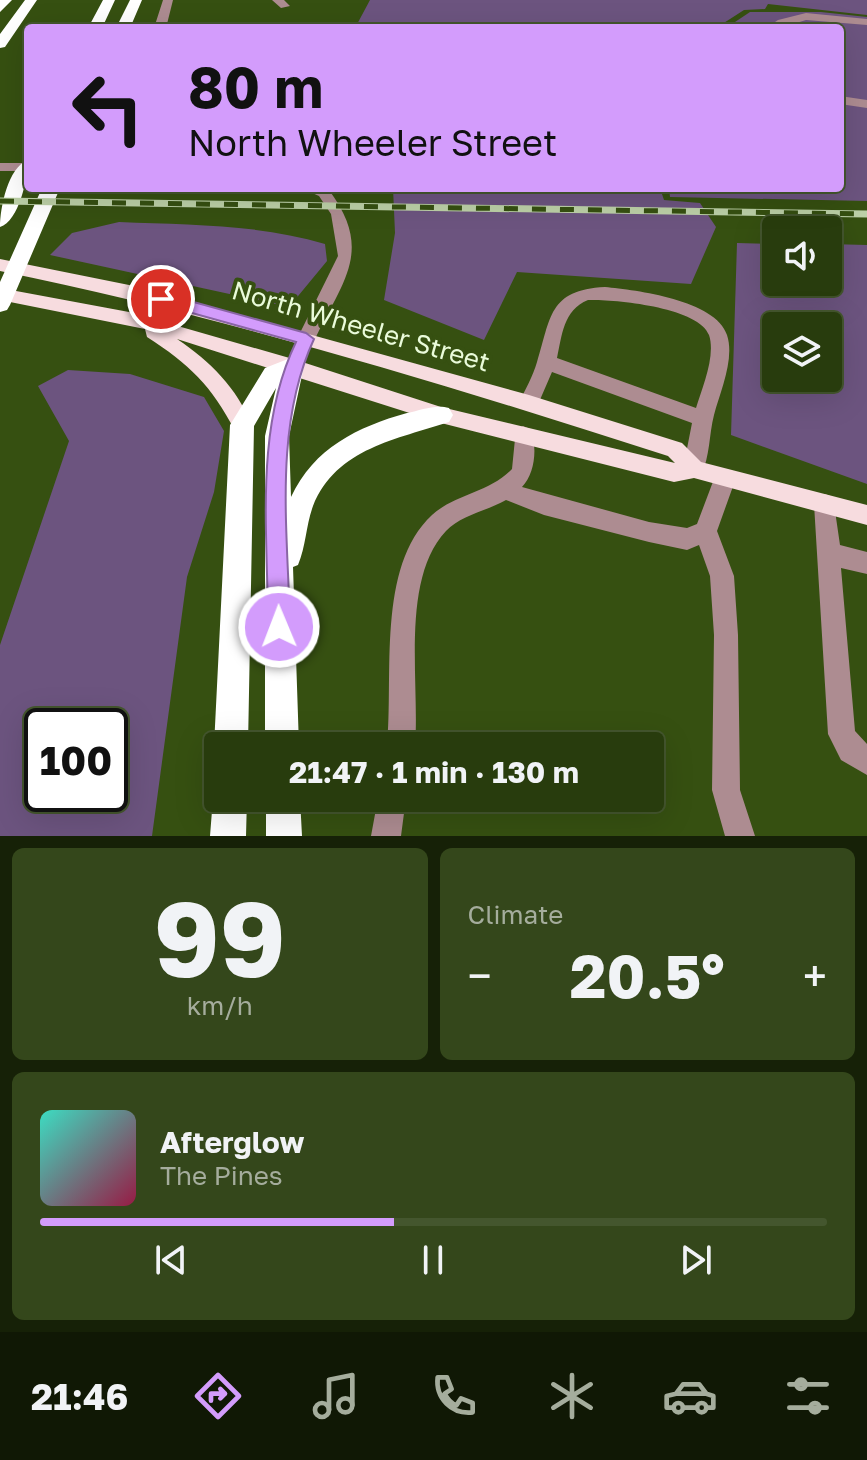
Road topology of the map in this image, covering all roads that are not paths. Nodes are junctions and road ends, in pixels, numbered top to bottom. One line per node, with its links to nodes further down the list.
1 (6, 0): 6 (highway)
2 (31, 0): 12 (highway)
3 (109, 0): 8 (highway)
4 (136, 0): 9 (highway)
5 (168, 0): 10 (street)
6 (0, 8)
7 (867, 22): 11 (street)
8 (97, 24)
9 (125, 24)
10 (161, 24)
11 (778, 24)
12 (0, 44)
13 (844, 101): 14 (street)
14 (867, 104)
15 (24, 166): 16 (street)
16 (0, 167)
17 (24, 174): 20 (highway)
18 (49, 192): 23 (highway)
19 (321, 192): 25 (street)
20 (0, 221)
21 (0, 265): 25 (main road, North Wheeler Street)
22 (0, 294): 24 (main road, North Wheeler Street)
23 (0, 305)
24 (129, 318): 27 (main road, North Wheeler Street); 31 (main road)
25 (306, 339): 27 (main road); 28 (main road, North Wheeler Street)
26 (547, 362): 28 (street); 30 (street); 30 (street)
27 (293, 366): 29 (main road, North Wheeler Street); 31 (highway); 41 (highway)
28 (529, 403): 33 (main road, North Wheeler Street)
29 (441, 415): 32 (main road, North Wheeler Street); 41 (highway)
30 (703, 419): 33 (street)
31 (242, 425): 42 (highway)
32 (523, 435): 33 (main road, North Wheeler Street); 35 (street)
33 (694, 469): 34 (main road, North Wheeler Street)
34 (734, 480): 36 (main road, North Wheeler Street); 38 (street)
35 (504, 490): 38 (street); 44 (street)
36 (825, 504): 37 (main road, North Wheeler Street); 39 (street)
37 (867, 515)
38 (706, 531): 52 (street)
39 (829, 554): 40 (street); 45 (street)
40 (867, 563)
41 (278, 598): 43 (highway)
42 (231, 732)
43 (282, 732)
44 (403, 732)
45 (867, 761)
46 (229, 812): 49 (highway)
47 (283, 812): 50 (highway)
48 (390, 812): 51 (street)
49 (228, 836)
50 (284, 836)
51 (386, 836)
52 (740, 836)

